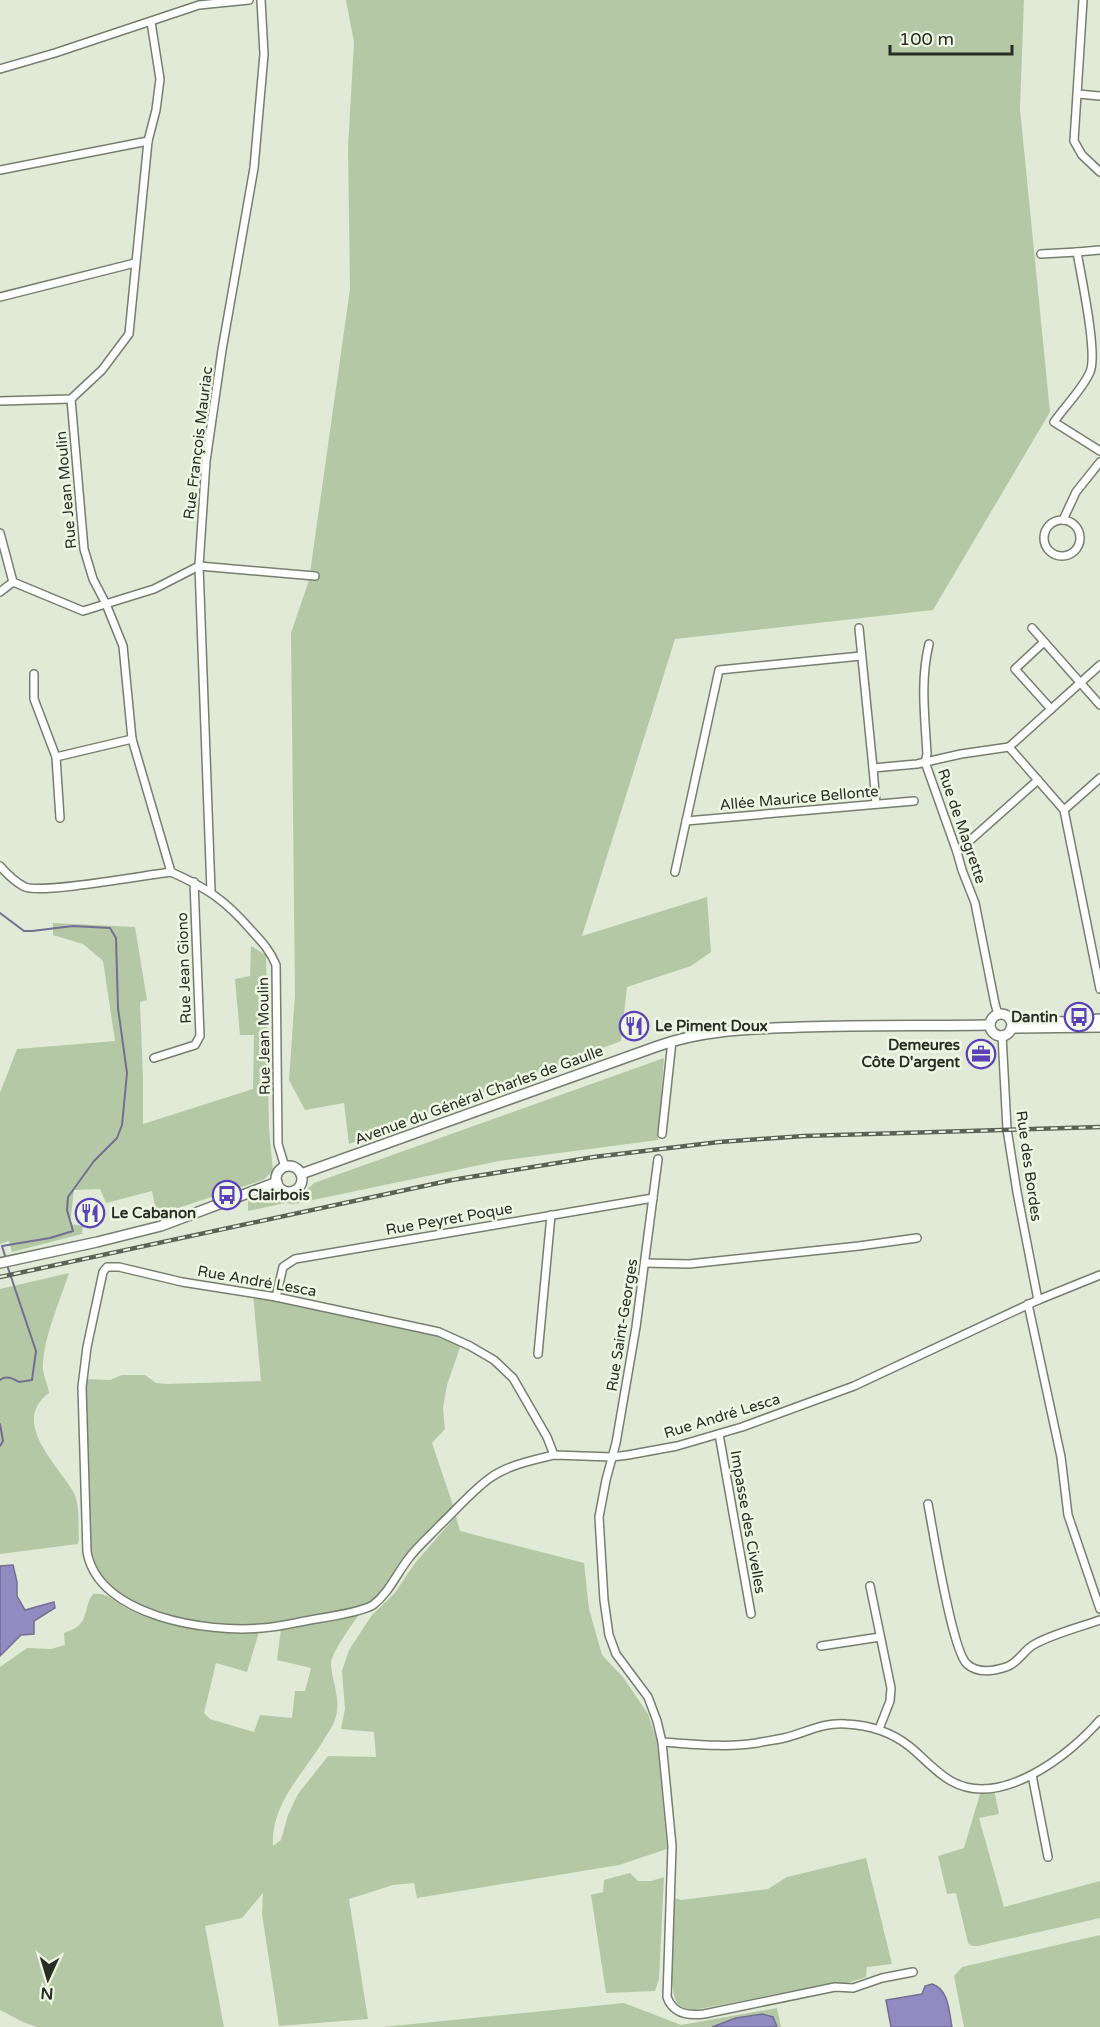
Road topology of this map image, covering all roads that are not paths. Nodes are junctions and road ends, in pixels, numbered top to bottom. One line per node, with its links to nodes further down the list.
1 (249, 0): 4 (street)
2 (261, 0): 22 (street, Rue François Mauriac)
3 (1083, 0): 6 (street)
4 (151, 22): 5 (street); 8 (street)
5 (0, 69)
6 (1078, 94): 7 (street); 10 (street)
7 (1100, 96)
8 (148, 141): 9 (street); 14 (street)
9 (0, 170)
10 (1100, 172)
11 (1100, 250): 12 (street)
12 (1077, 252): 13 (street); 18 (street)
13 (1041, 254)
14 (135, 263): 15 (street); 16 (street)
15 (0, 297)
16 (71, 399): 17 (street); 26 (street, Rue Jean Moulin)
17 (0, 401)
18 (1100, 451)
19 (1100, 462): 20 (street)
20 (1063, 520): 20 (street)
21 (0, 533): 24 (street)
22 (199, 566): 23 (street); 26 (street); 54 (street, Rue François Mauriac)
23 (315, 576)
24 (13, 582): 25 (street); 26 (street)
25 (0, 592)
26 (106, 604): 37 (street, Rue Jean Moulin)
27 (859, 628): 31 (street)
28 (1032, 628): 29 (street)
29 (1044, 642): 34 (street); 36 (street)
30 (929, 644): 40 (street, Rue de Magrette)
31 (861, 656): 41 (street); 48 (street)
32 (1100, 665): 34 (street)
33 (34, 674): 39 (street)
34 (1080, 683): 35 (street); 36 (street)
35 (1100, 705)
36 (1051, 710): 38 (street)
37 (132, 739): 39 (street); 51 (street, Rue Jean Moulin)
38 (1009, 747): 40 (street); 43 (street)
39 (56, 757): 47 (street)
40 (926, 762): 41 (street); 49 (street, Rue de Magrette)
41 (873, 768): 45 (street)
42 (1100, 778): 46 (street)
43 (1038, 780): 46 (street); 49 (street)
44 (914, 801): 45 (street, Allée Maurice Bellonte)
45 (876, 804): 48 (street, Allée Maurice Bellonte)
46 (1064, 810): 55 (street)
47 (60, 818)
48 (686, 821): 52 (street)
49 (957, 852): 56 (street, Rue de Magrette)
50 (0, 866): 51 (street)
51 (171, 872): 53 (street, Rue Jean Moulin)
52 (675, 872)
53 (194, 882): 54 (street, Rue Jean Moulin); 63 (street, Rue Jean Giono)
54 (211, 891): 66 (street, Rue Jean Moulin)
55 (1100, 989)
56 (998, 1014): 58 (main road); 59 (main road)
57 (1100, 1019): 58 (main road)
58 (1011, 1024): 60 (main road); 61 (main road)
59 (990, 1025): 61 (main road); 62 (main road, Avenue du Général Charles de Gaulle)
60 (1100, 1027)
61 (1002, 1035): 76 (street, Rue des Bordes)
62 (672, 1041): 64 (street); 67 (main road, Avenue du Général Charles de Gaulle)
63 (154, 1058)
64 (662, 1134)
65 (658, 1159): 69 (street, Rue Saint-Georges)
66 (285, 1167): 67 (main road); 68 (main road)
67 (301, 1174): 68 (main road)
68 (277, 1182): 72 (main road)
69 (652, 1198): 70 (street, Rue Peyret Poque); 73 (street, Rue Saint-Georges)
70 (551, 1215): 75 (street, Rue Peyret Poque); 78 (street)
71 (917, 1238): 73 (street)
72 (4, 1262)
73 (645, 1263): 81 (street, Rue Saint-Georges)
74 (1100, 1275): 76 (street, Rue André Lesca)
75 (276, 1297): 80 (street, Rue André Lesca); 80 (street, Rue André Lesca)
76 (1038, 1300): 77 (street, Rue André Lesca)
77 (1028, 1304): 79 (street, Rue André Lesca); 84 (street)
78 (538, 1354)
79 (719, 1434): 81 (street, Rue André Lesca); 85 (street, Impasse des Civelles)
80 (554, 1455): 81 (street, Rue André Lesca)
81 (612, 1456): 91 (street, Rue Saint-Georges)
82 (928, 1504): 86 (street)
83 (870, 1586): 87 (street)
84 (1100, 1609)
85 (751, 1614)
86 (1100, 1620)
87 (880, 1637): 88 (street); 90 (street)
88 (821, 1647)
89 (1100, 1720): 92 (street)
90 (879, 1730): 91 (street); 92 (street)
91 (662, 1742): 94 (street, Rue Saint-Georges)
92 (1032, 1774): 93 (street)
93 (1048, 1857)
94 (913, 1972)

